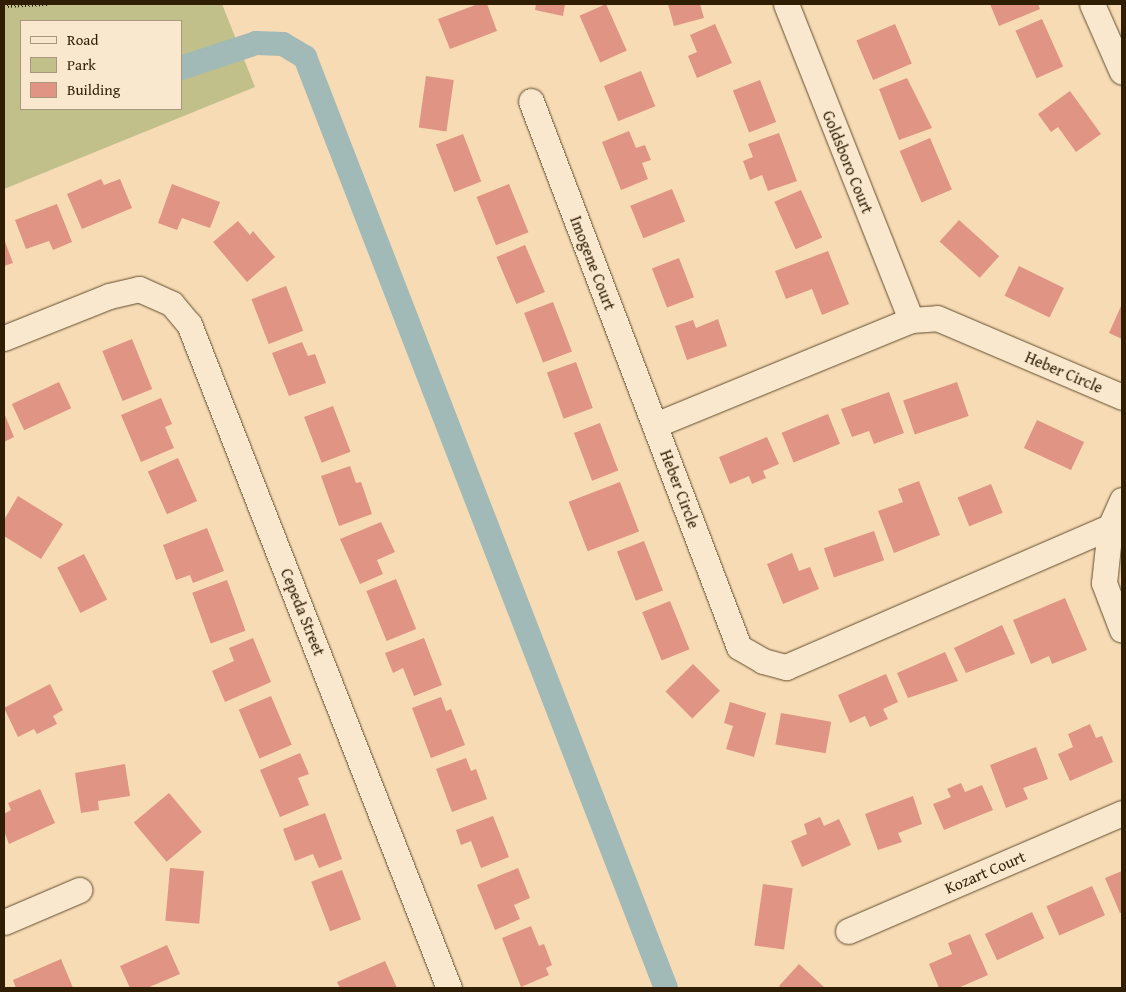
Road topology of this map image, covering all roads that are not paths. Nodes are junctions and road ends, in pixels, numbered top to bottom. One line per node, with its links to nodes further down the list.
1 (786, 4): 5 (street, Goldsboro Court)
2 (1092, 4): 3 (street)
3 (1122, 72)
4 (530, 102): 8 (street, Imogene Court)
5 (910, 320): 7 (street, Heber Circle); 8 (street, Heber Circle)
6 (4, 338): 16 (street, Cepeda Street)
7 (1122, 397)
8 (656, 425): 10 (street, Heber Circle)
9 (1122, 500): 10 (street)
10 (1110, 527): 11 (street)
11 (1122, 630)
12 (1122, 813): 15 (street, Kozart Court)
13 (79, 890): 14 (street)
14 (4, 922)
15 (848, 931)
16 (449, 988)

